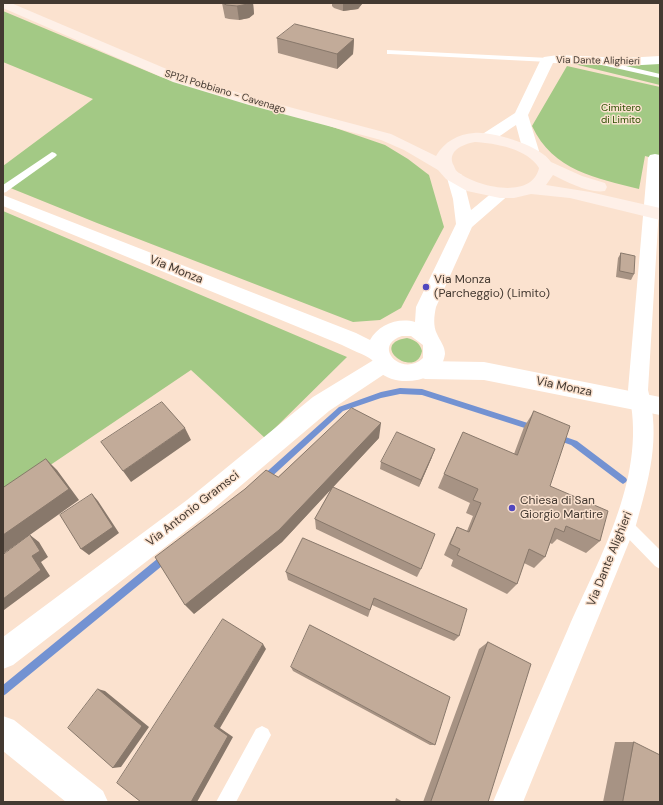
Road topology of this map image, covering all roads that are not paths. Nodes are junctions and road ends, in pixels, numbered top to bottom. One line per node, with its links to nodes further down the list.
1 (3, 4): 8 (main road, SP121 Pobbiano - Cavenago)
2 (390, 52): 3 (lane)
3 (549, 60): 4 (street, Via Dante Alighieri); 7 (street, Via Dante Alighieri)
4 (590, 60): 5 (street, Via Dante Alighieri); 6 (lane)
5 (660, 60)
6 (660, 76)
7 (521, 115): 9 (street); 11 (street)
8 (386, 137): 10 (main road, SP121 Pobbiano - Cavenago); 15 (main road, SP121 Pobbiano - Cavenago)
9 (486, 138): 10 (main road, SP121 Pobbiano - Cavenago); 11 (main road, SP121 Pobbiano - Cavenago)
10 (461, 140): 15 (main road)
11 (531, 152): 14 (main road)
12 (52, 155): 17 (lane)
13 (655, 158): 20 (street, Via Dante Alighieri)
14 (546, 165): 16 (main road); 20 (main road)
15 (451, 173): 18 (main road, SP121 Pobbiano - Cavenago); 21 (street)
16 (532, 189): 18 (main road); 20 (main road)
17 (3, 190)
18 (503, 193): 21 (street)
19 (3, 200): 25 (street, Via Monza)
20 (656, 208): 28 (street, Via Dante Alighieri)
21 (465, 224): 22 (street)
22 (426, 307): 23 (street); 24 (street)
23 (400, 328): 24 (street); 25 (street)
24 (431, 343): 26 (street); 27 (street, Via Monza)
25 (382, 352): 26 (street); 31 (street, Via Antonio Gramsci)
26 (425, 370): 27 (street, Via Monza)
27 (484, 372): 28 (street, Via Monza)
28 (651, 405): 29 (street, Via Dante Alighieri)
29 (625, 526): 30 (lane); 36 (street, Via Dante Alighieri)
30 (660, 561)
31 (3, 655)
32 (3, 731): 34 (street)
33 (262, 735): 35 (lane)
34 (92, 802)
35 (226, 802)
36 (508, 802)

